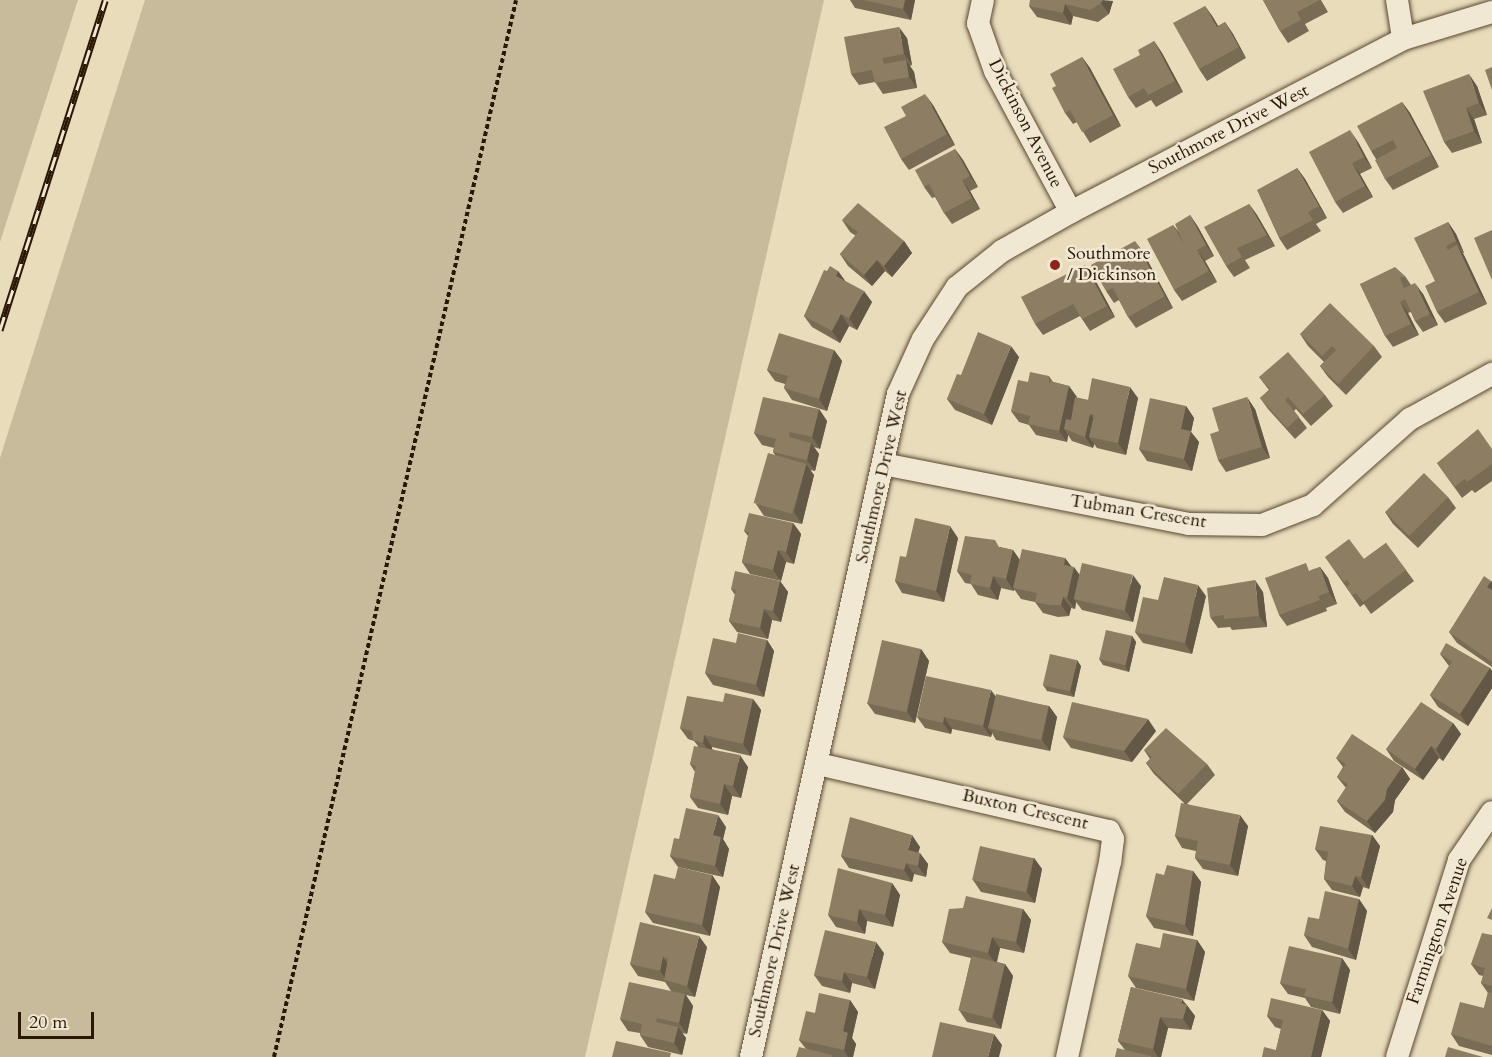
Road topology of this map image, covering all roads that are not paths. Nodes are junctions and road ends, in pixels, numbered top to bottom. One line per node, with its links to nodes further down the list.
1 (983, 0): 5 (street, Dickinson Avenue)
2 (1397, 0): 4 (street)
3 (1492, 12): 4 (street, Southmore Drive West)
4 (1403, 39): 5 (street, Southmore Drive West)
5 (1071, 212): 7 (street, Southmore Drive West)
6 (1492, 374): 7 (street, Tubman Crescent)
7 (883, 464): 8 (street, Southmore Drive West)
8 (818, 764): 10 (street, Southmore Drive West); 11 (street, Buxton Crescent)
9 (1492, 812): 12 (street, Farmington Avenue)
10 (751, 1057)
11 (1067, 1057)
12 (1397, 1057)

